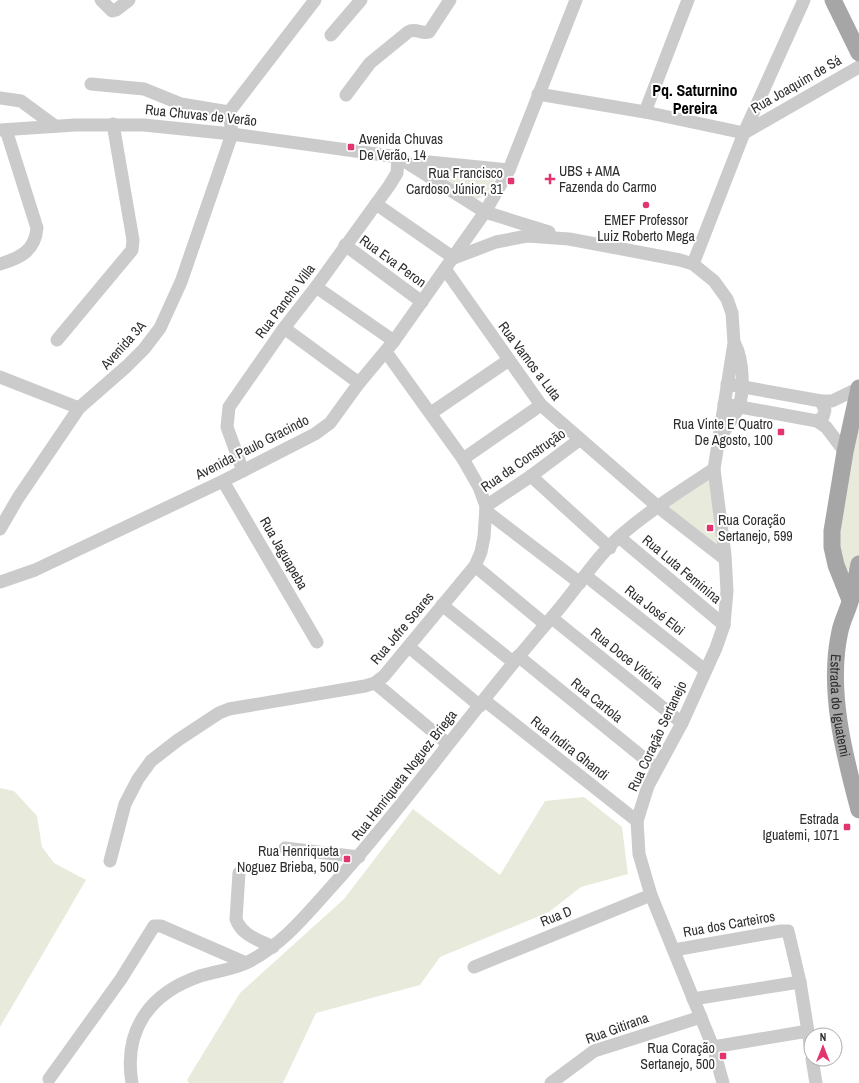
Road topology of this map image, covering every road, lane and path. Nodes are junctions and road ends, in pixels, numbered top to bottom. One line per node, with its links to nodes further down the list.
1 (101, 0): 2 (street)
2 (129, 0)
3 (315, 0): 17 (street)
4 (361, 0): 10 (street)
5 (450, 0): 15 (street)
6 (576, 0): 14 (street, Avenida Paulo Gracindo)
7 (688, 0): 18 (street)
8 (804, 0): 22 (street)
9 (830, 2): 11 (main road)
10 (331, 35)
11 (859, 53)
12 (859, 67): 22 (street, Rua Joaquim de Sá)
13 (91, 84): 17 (street)
14 (538, 94): 18 (street, Rua Joaquim de Sá); 26 (street, Avenida Paulo Gracindo)
15 (346, 96)
16 (0, 98): 20 (street)
17 (229, 112): 23 (street)
18 (645, 112): 22 (street, Rua Joaquim de Sá)
19 (113, 124): 20 (street, Rua Chuvas de Verão); 23 (street, Rua Chuvas de Verão); 38 (street)
20 (55, 126): 21 (street, Rua Chuvas de Verão)
21 (3, 130): 32 (street)
22 (744, 133): 33 (street)
23 (232, 134): 24 (street, Rua Chuvas de Verão); 52 (street, Avenida 3A)
24 (398, 157): 25 (street); 27 (street, Rua Pancho Villa)
25 (412, 165): 26 (street); 28 (street)
26 (509, 170): 28 (street, Avenida Paulo Gracindo)
27 (376, 204): 30 (street, Rua Pancho Villa); 31 (street)
28 (485, 212): 29 (street); 31 (street, Avenida Paulo Gracindo)
29 (569, 239): 31 (street, Avenida Paulo Gracindo); 33 (street, Avenida Paulo Gracindo)
30 (345, 246): 35 (street, Rua Pancho Villa); 36 (street, Rua Eva Peron)
31 (454, 258): 34 (street, Avenida Paulo Gracindo)
32 (0, 264)
33 (693, 264): 40 (street, Rua Coração Sertanejo)
34 (445, 269): 36 (street, Avenida Paulo Gracindo); 42 (street, Rua Vamos a Luta)
35 (316, 287): 37 (street, Rua Pancho Villa); 39 (street)
36 (422, 302): 39 (street, Avenida Paulo Gracindo)
37 (284, 328): 44 (street); 60 (street, Rua Pancho Villa)
38 (57, 340)
39 (394, 341): 41 (street, Avenida Paulo Gracindo)
40 (734, 343): 45 (street, Rua Coração Sertanejo); 46 (street, Rua Coração Sertanejo)
41 (386, 352): 44 (street, Avenida Paulo Gracindo); 53 (street, Rua Jofre Soares)
42 (509, 360): 50 (street, Rua Vamos a Luta); 53 (street)
43 (0, 377): 52 (street)
44 (359, 383): 60 (street, Avenida Paulo Gracindo)
45 (727, 384): 46 (street); 49 (street, Rua Coração Sertanejo)
46 (742, 387): 48 (street); 51 (street, Rua Coração Sertanejo)
47 (859, 388): 48 (street); 57 (main road)
48 (821, 401): 54 (street)
49 (724, 404): 51 (street); 56 (street, Rua Coração Sertanejo)
50 (541, 406): 55 (street, Rua Vamos a Luta); 58 (street)
51 (738, 407): 54 (street); 56 (street, Rua Coração Sertanejo)
52 (78, 408): 65 (street, Avenida 3A)
53 (431, 414): 58 (street, Rua Jofre Soares)
54 (817, 422): 57 (street)
55 (579, 440): 61 (street, Rua da Construção); 63 (street, Rua Vamos a Luta)
56 (718, 441): 59 (street, Rua Coração Sertanejo)
57 (845, 452): 69 (main road)
58 (463, 459): 64 (street, Rua Jofre Soares)
59 (714, 469): 63 (street, Rua Henriqueta Noguez Briega); 68 (street, Rua Coração Sertanejo)
60 (244, 471): 62 (street, Avenida Paulo Gracindo)
61 (531, 476): 64 (street, Rua da Construção); 67 (street)
62 (223, 481): 73 (street, Avenida Paulo Gracindo); 78 (street, Rua Jaguapeba)
63 (657, 506): 66 (street, Rua Henriqueta Noguez Briega); 68 (street, Rua Vamos a Luta)
64 (486, 509): 70 (street, Rua Jofre Soares); 72 (street, Rua José Eloi)
65 (0, 529)
66 (619, 537): 67 (street, Rua Henriqueta Noguez Briega); 77 (street, Rua Luta Feminina)
67 (610, 548): 72 (street, Rua Henriqueta Noguez Briega)
68 (725, 559): 77 (street, Rua Coração Sertanejo)
69 (836, 564): 71 (main road); 74 (main road)
70 (475, 566): 75 (street, Rua Jofre Soares); 76 (street, Rua Doce Vitória)
71 (859, 566): 74 (main road, Estrada do Iguatemi)
72 (583, 580): 76 (street, Rua Henriqueta Noguez Briega); 81 (street, Rua José Eloi)
73 (0, 582)
74 (850, 600): 87 (main road, Estrada do Iguatemi)
75 (442, 604): 79 (street, Rua Jofre Soares); 80 (street, Rua Cartola)
76 (548, 621): 80 (street, Rua Henriqueta Noguez Briega); 84 (street, Rua Doce Vitória)
77 (724, 625): 81 (street, Rua Coração Sertanejo)
78 (317, 642)
79 (410, 647): 82 (street, Rua Jofre Soares); 83 (street, Rua Indira Ghandi)
80 (515, 659): 83 (street, Rua Henriqueta Noguez Briega); 86 (street, Rua Cartola)
81 (705, 670): 84 (street, Rua Coração Sertanejo)
82 (375, 683): 85 (street); 91 (street, Rua Jofre Soares)
83 (482, 703): 85 (street, Rua Henriqueta Noguez Briega); 88 (street, Rua Indira Ghandi)
84 (682, 722): 86 (street, Rua Coração Sertanejo)
85 (448, 744): 90 (street, Rua Henriqueta Noguez Briega)
86 (656, 768): 88 (street, Rua Coração Sertanejo)
87 (859, 810)
88 (637, 821): 93 (street, Rua Coração Sertanejo)
89 (285, 848): 90 (street)
90 (359, 857): 94 (street, Rua Henriqueta Noguez Briega)
91 (110, 861)
92 (239, 873): 94 (street)
93 (651, 895): 95 (street, Rua Coração Sertanejo); 97 (street, Rua D)
94 (273, 946): 96 (street, Rua Henriqueta Noguez Briega)
95 (674, 950): 98 (street, Rua dos Carteiros); 99 (street, Rua Coração Sertanejo)
96 (246, 963): 105 (street); 106 (street, Rua Henriqueta Noguez Briega)
97 (474, 967)
98 (800, 982): 99 (street); 101 (street, Rua dos Carteiros)
99 (693, 999): 100 (street, Rua Coração Sertanejo)
100 (701, 1017): 103 (street, Rua Coração Sertanejo); 107 (street, Rua Gitirana)
101 (807, 1027)
102 (803, 1032): 103 (street)
103 (713, 1047): 108 (street, Rua Coração Sertanejo)
104 (813, 1067): 109 (street)
105 (49, 1079)
106 (132, 1083)
107 (551, 1083)
108 (723, 1083)
109 (816, 1083)

